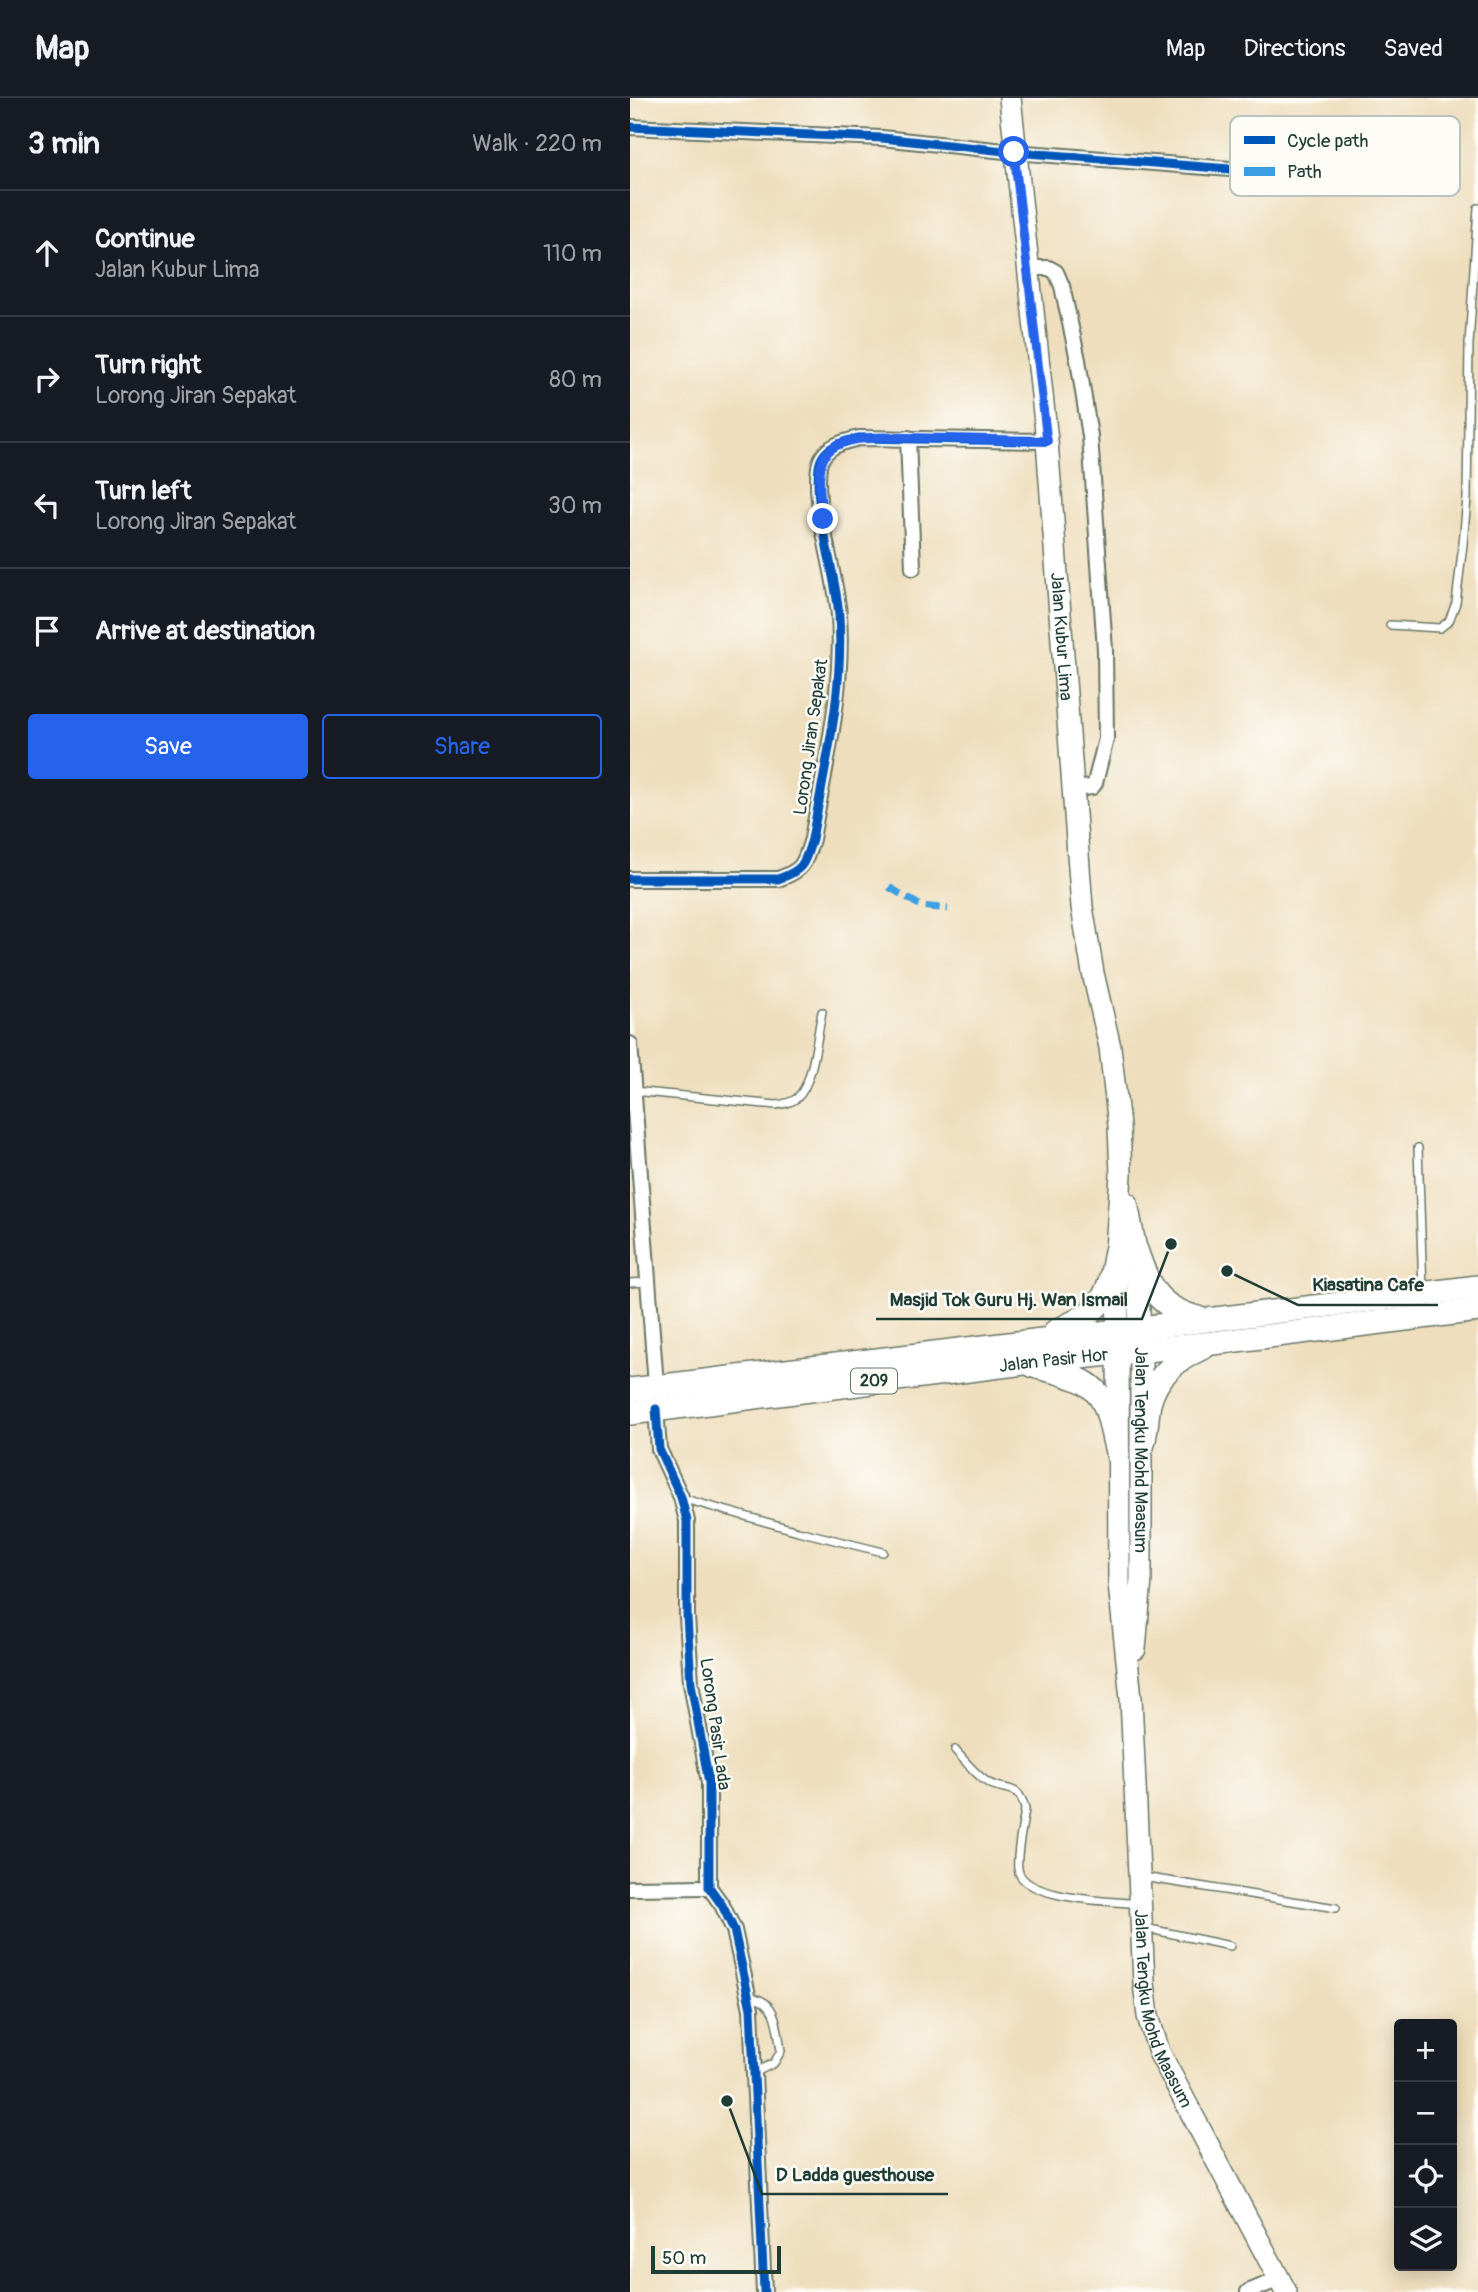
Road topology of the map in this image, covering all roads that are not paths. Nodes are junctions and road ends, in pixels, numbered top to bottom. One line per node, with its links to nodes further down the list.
1 (1010, 98): 3 (main road, Jalan Kubur Lima)
2 (630, 127): 3 (street)
3 (1014, 152): 4 (street); 6 (main road, Jalan Kubur Lima)
4 (1230, 169)
5 (1478, 208): 10 (lane)
6 (1027, 268): 8 (main road, Jalan Kubur Lima); 11 (street)
7 (908, 438): 8 (street, Lorong Jiran Sepakat); 9 (street); 12 (street, Lorong Jiran Sepakat)
8 (1047, 441): 11 (main road, Jalan Kubur Lima)
9 (913, 568)
10 (1390, 625)
11 (1074, 789): 17 (main road, Jalan Kubur Lima)
12 (630, 878)
13 (822, 1012): 15 (lane)
14 (630, 1044): 15 (street)
15 (632, 1091): 18 (street)
16 (1418, 1149): 21 (lane)
17 (1126, 1250): 23 (main road); 24 (main road); 25 (main road, Jalan Kubur Lima)
18 (648, 1282): 19 (lane); 28 (street)
19 (630, 1283)
20 (1478, 1287): 21 (main road, Jalan Pasir Hor / 209)
21 (1423, 1294): 23 (main road, Jalan Pasir Hor / 209)
22 (1478, 1310): 26 (main road, Jalan Pasir Hor / 209)
23 (1205, 1320): 25 (main road, Jalan Pasir Hor / 209)
24 (1040, 1338): 25 (main road, Jalan Pasir Hor / 209); 28 (main road, Jalan Pasir Hor / 209)
25 (1129, 1339): 26 (main road, Jalan Pasir Hor / 209); 27 (main road, Jalan Pasir Hor / 209); 32 (main road, Jalan Tengku Mohd Maasum); 33 (main road, Jalan Tengku Mohd Maasum)
26 (1213, 1343): 32 (main road)
27 (1024, 1363): 30 (main road, Jalan Pasir Hor / 209); 33 (main road)
28 (656, 1385): 29 (main road, Jalan Pasir Hor / 209)
29 (630, 1390)
30 (656, 1409): 31 (main road, Jalan Pasir Hor / 209); 34 (street, Lorong Pasir Lada)
31 (630, 1413)
32 (1142, 1447): 36 (main road, Jalan Tengku Mohd Maasum)
33 (1118, 1455): 36 (main road, Jalan Tengku Mohd Maasum)
34 (681, 1497): 35 (lane); 39 (street, Lorong Pasir Lada)
35 (883, 1552)
36 (1131, 1698): 38 (main road, Jalan Tengku Mohd Maasum)
37 (955, 1751): 41 (lane)
38 (1138, 1876): 41 (main road, Jalan Tengku Mohd Maasum); 42 (lane)
39 (709, 1887): 40 (street); 45 (street)
40 (630, 1888)
41 (1140, 1904): 43 (main road, Jalan Tengku Mohd Maasum)
42 (1336, 1908)
43 (1140, 1927): 44 (lane); 47 (main road, Jalan Tengku Mohd Maasum)
44 (1230, 1946)
45 (749, 1997): 46 (street); 46 (lane)
46 (754, 2073): 48 (street)
47 (1283, 2285): 49 (street)
48 (764, 2292)
49 (1248, 2292)

